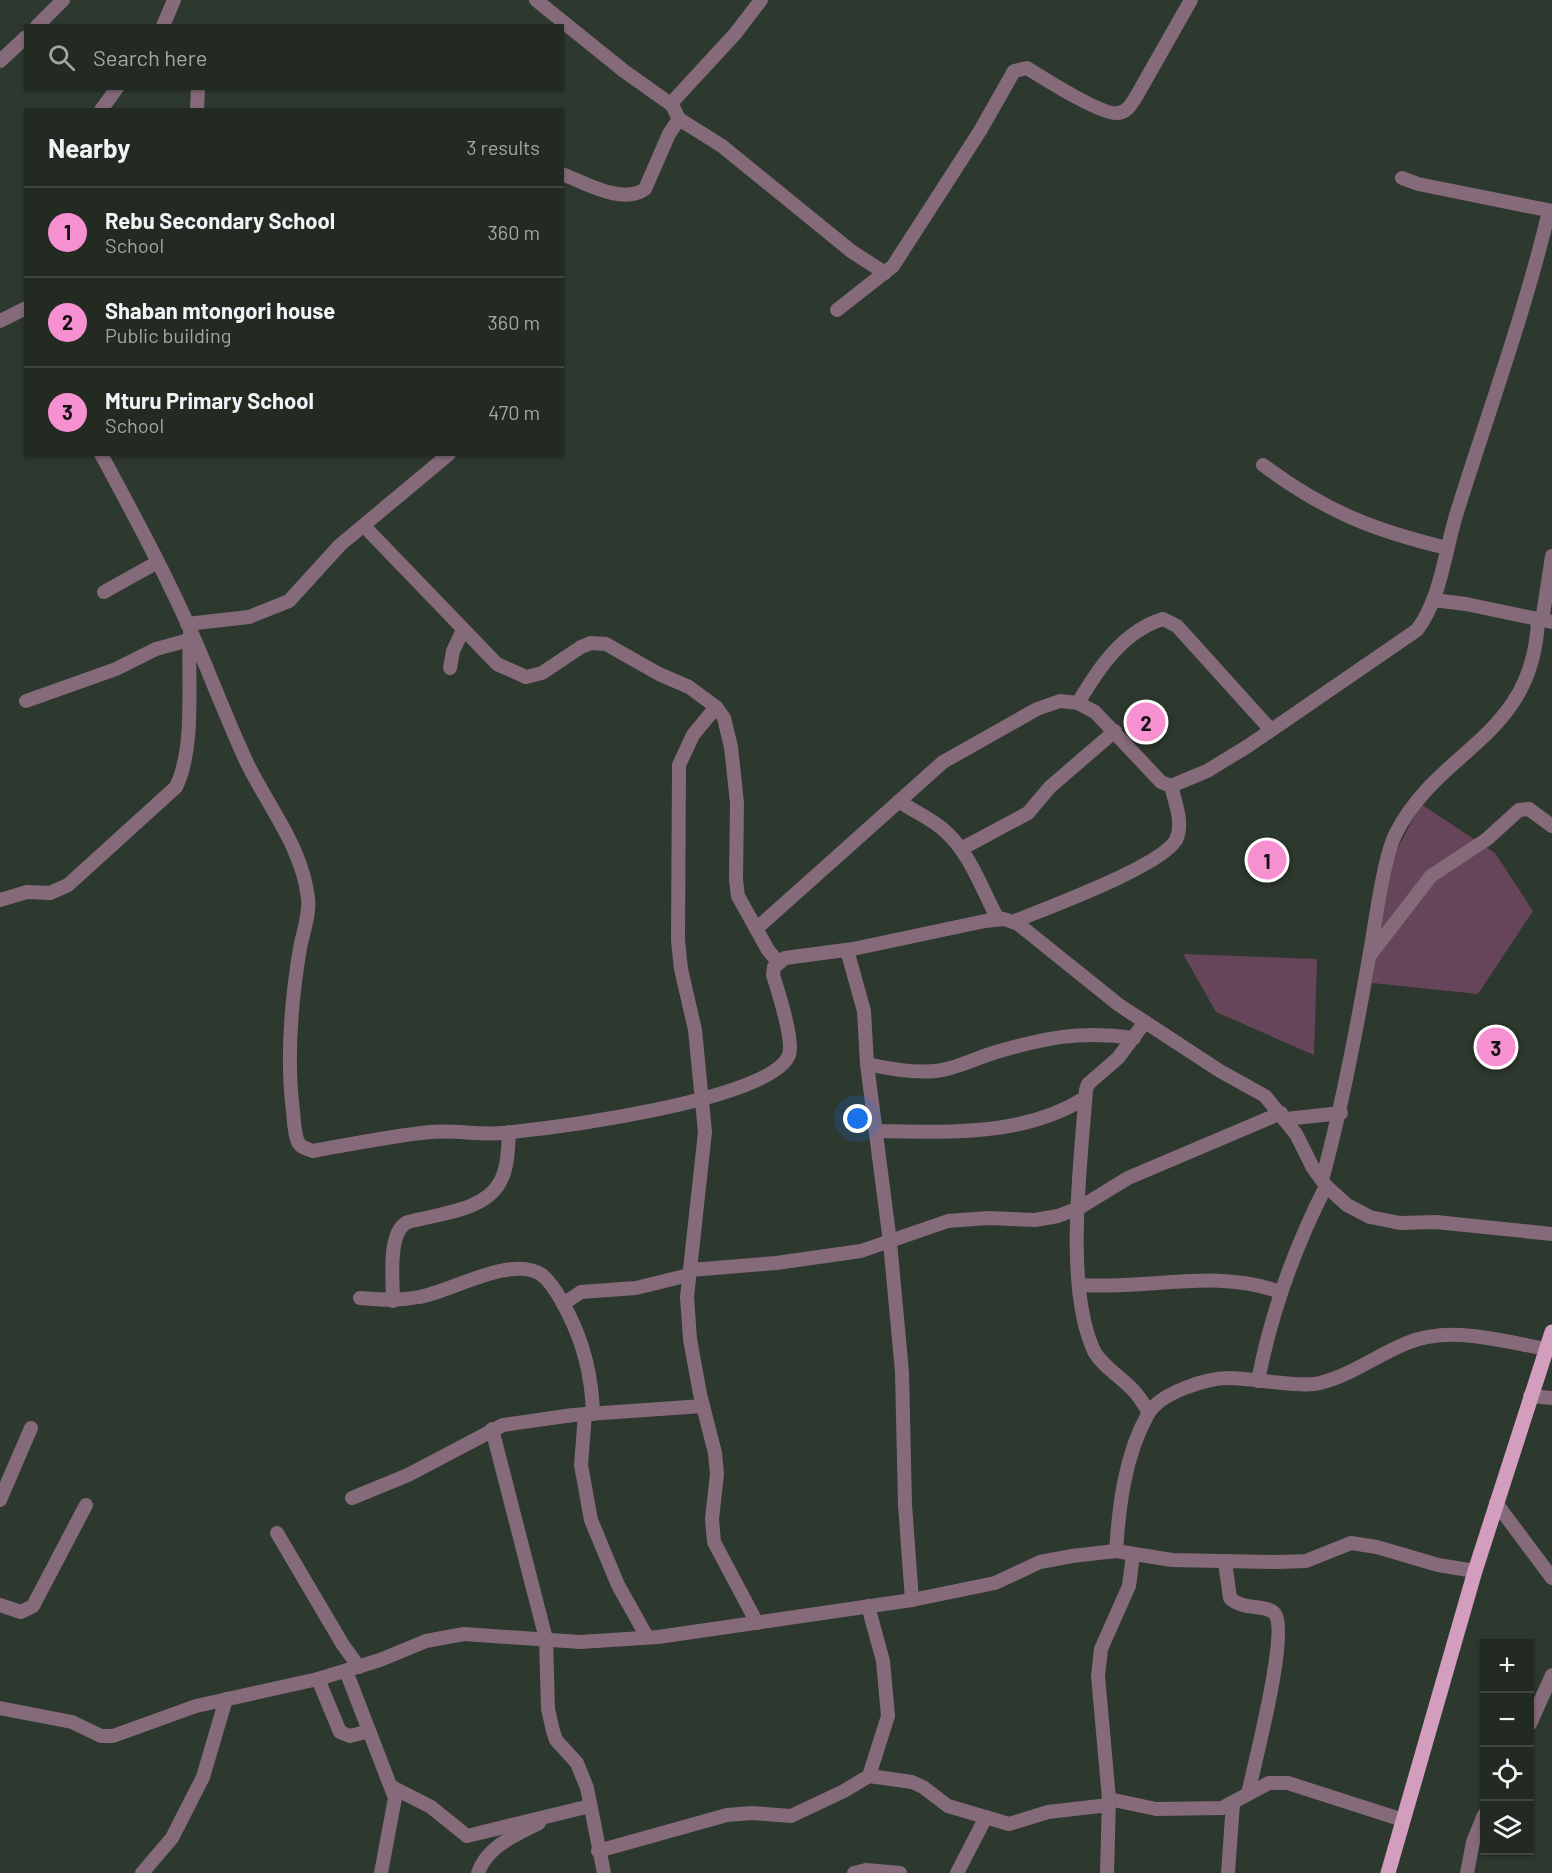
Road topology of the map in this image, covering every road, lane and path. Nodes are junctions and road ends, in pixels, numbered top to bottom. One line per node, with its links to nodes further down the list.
1 (63, 0): 6 (street)
2 (174, 0): 7 (street)
3 (536, 0): 12 (street)
4 (761, 0): 12 (street)
5 (1191, 0): 19 (street)
6 (39, 24)
7 (164, 24)
8 (24, 39): 9 (street)
9 (1, 60)
10 (116, 90): 13 (street)
11 (198, 90): 14 (street)
12 (672, 105): 15 (street)
13 (102, 108)
14 (197, 108)
15 (679, 119): 16 (street); 19 (street)
16 (564, 175)
17 (1402, 178): 18 (street)
18 (1550, 211): 27 (street)
19 (885, 273): 21 (street)
20 (24, 309): 22 (street)
21 (837, 310)
22 (0, 321)
23 (102, 456): 29 (street)
24 (448, 456): 26 (street)
25 (1263, 465): 27 (street)
26 (364, 526): 33 (street); 34 (street)
27 (1447, 549): 31 (street)
28 (1552, 556): 32 (street)
29 (156, 563): 30 (street); 34 (street)
30 (104, 592)
31 (1433, 600): 32 (street); 39 (street)
32 (1544, 621): 50 (street)
33 (463, 630): 35 (street); 38 (street)
34 (189, 631): 36 (street); 45 (street); 60 (street)
35 (450, 668)
36 (26, 701)
37 (1078, 703): 39 (street); 40 (street); 42 (street)
38 (716, 707): 48 (street); 56 (street)
39 (1271, 730): 41 (street)
40 (1115, 731): 41 (street); 44 (street)
41 (1172, 786): 47 (street)
42 (900, 801): 44 (street); 48 (street)
43 (1552, 826): 50 (street)
44 (962, 849): 46 (street)
45 (0, 900)
46 (998, 920): 47 (street); 49 (street)
47 (1013, 922): 52 (street)
48 (756, 929): 51 (street)
49 (847, 950): 51 (street); 54 (street)
50 (1370, 955): 57 (street)
51 (778, 962): 56 (street)
52 (1145, 1022): 53 (street); 58 (street)
53 (1134, 1038): 54 (street); 55 (street)
54 (867, 1064): 59 (street)
55 (1085, 1098): 59 (street); 62 (street)
56 (704, 1099): 60 (street); 65 (street)
57 (1341, 1113): 58 (street); 61 (street)
58 (1284, 1116): 61 (street); 62 (street)
59 (876, 1131): 64 (street)
60 (508, 1132): 69 (street)
61 (1324, 1183): 63 (street); 67 (street)
62 (1079, 1208): 64 (street); 66 (street)
63 (1552, 1234)
64 (890, 1242): 65 (street); 91 (street)
65 (689, 1272): 70 (street); 76 (street)
66 (1080, 1285): 67 (street); 77 (street)
67 (1281, 1292): 73 (street)
68 (360, 1298): 69 (street)
69 (393, 1301): 70 (street)
70 (563, 1304): 78 (street)
71 (1552, 1332): 72 (main road)
72 (1546, 1349): 73 (street); 74 (main road)
73 (1258, 1381): 77 (street)
74 (1530, 1396): 75 (street); 83 (main road)
75 (1552, 1398)
76 (703, 1406): 78 (street); 94 (street)
77 (1149, 1412): 86 (street)
78 (589, 1414): 80 (street); 95 (street)
79 (31, 1428): 82 (street)
80 (492, 1429): 81 (street); 96 (street)
81 (352, 1498)
82 (0, 1500)
83 (1496, 1503): 89 (main road); 90 (street)
84 (86, 1505): 92 (street)
85 (277, 1533): 97 (street)
86 (1116, 1551): 87 (street); 91 (street)
87 (1132, 1555): 88 (street); 107 (street)
88 (1226, 1562): 89 (street); 106 (street)
89 (1475, 1571): 112 (main road)
90 (1552, 1578)
91 (912, 1600): 93 (street)
92 (0, 1605)
93 (868, 1606): 94 (street); 104 (street)
94 (757, 1623): 95 (street)
95 (647, 1637): 96 (street)
96 (546, 1639): 97 (street); 109 (street)
97 (352, 1669): 99 (street); 103 (street)
98 (1552, 1675): 102 (street)
99 (318, 1679): 100 (street); 103 (street)
100 (226, 1699): 101 (street); 115 (street)
101 (0, 1708)
102 (1534, 1715)
103 (369, 1731): 105 (street)
104 (869, 1776): 111 (street); 114 (street)
105 (392, 1787): 110 (street); 116 (street)
106 (1248, 1794): 108 (street); 112 (street)
107 (1109, 1802): 108 (street); 111 (street); 122 (street)
108 (1233, 1803): 123 (street)
109 (590, 1806): 110 (street); 114 (street)
110 (557, 1813): 117 (street)
111 (986, 1817): 121 (street)
112 (1403, 1820): 124 (main road)
113 (1480, 1826): 125 (street)
114 (598, 1851): 118 (street)
115 (142, 1873)
116 (381, 1873)
117 (478, 1873)
118 (604, 1873)
119 (854, 1873): 120 (street)
120 (900, 1873)
121 (957, 1873)
122 (1107, 1873)
123 (1228, 1873)
124 (1388, 1873)
125 (1467, 1873)

